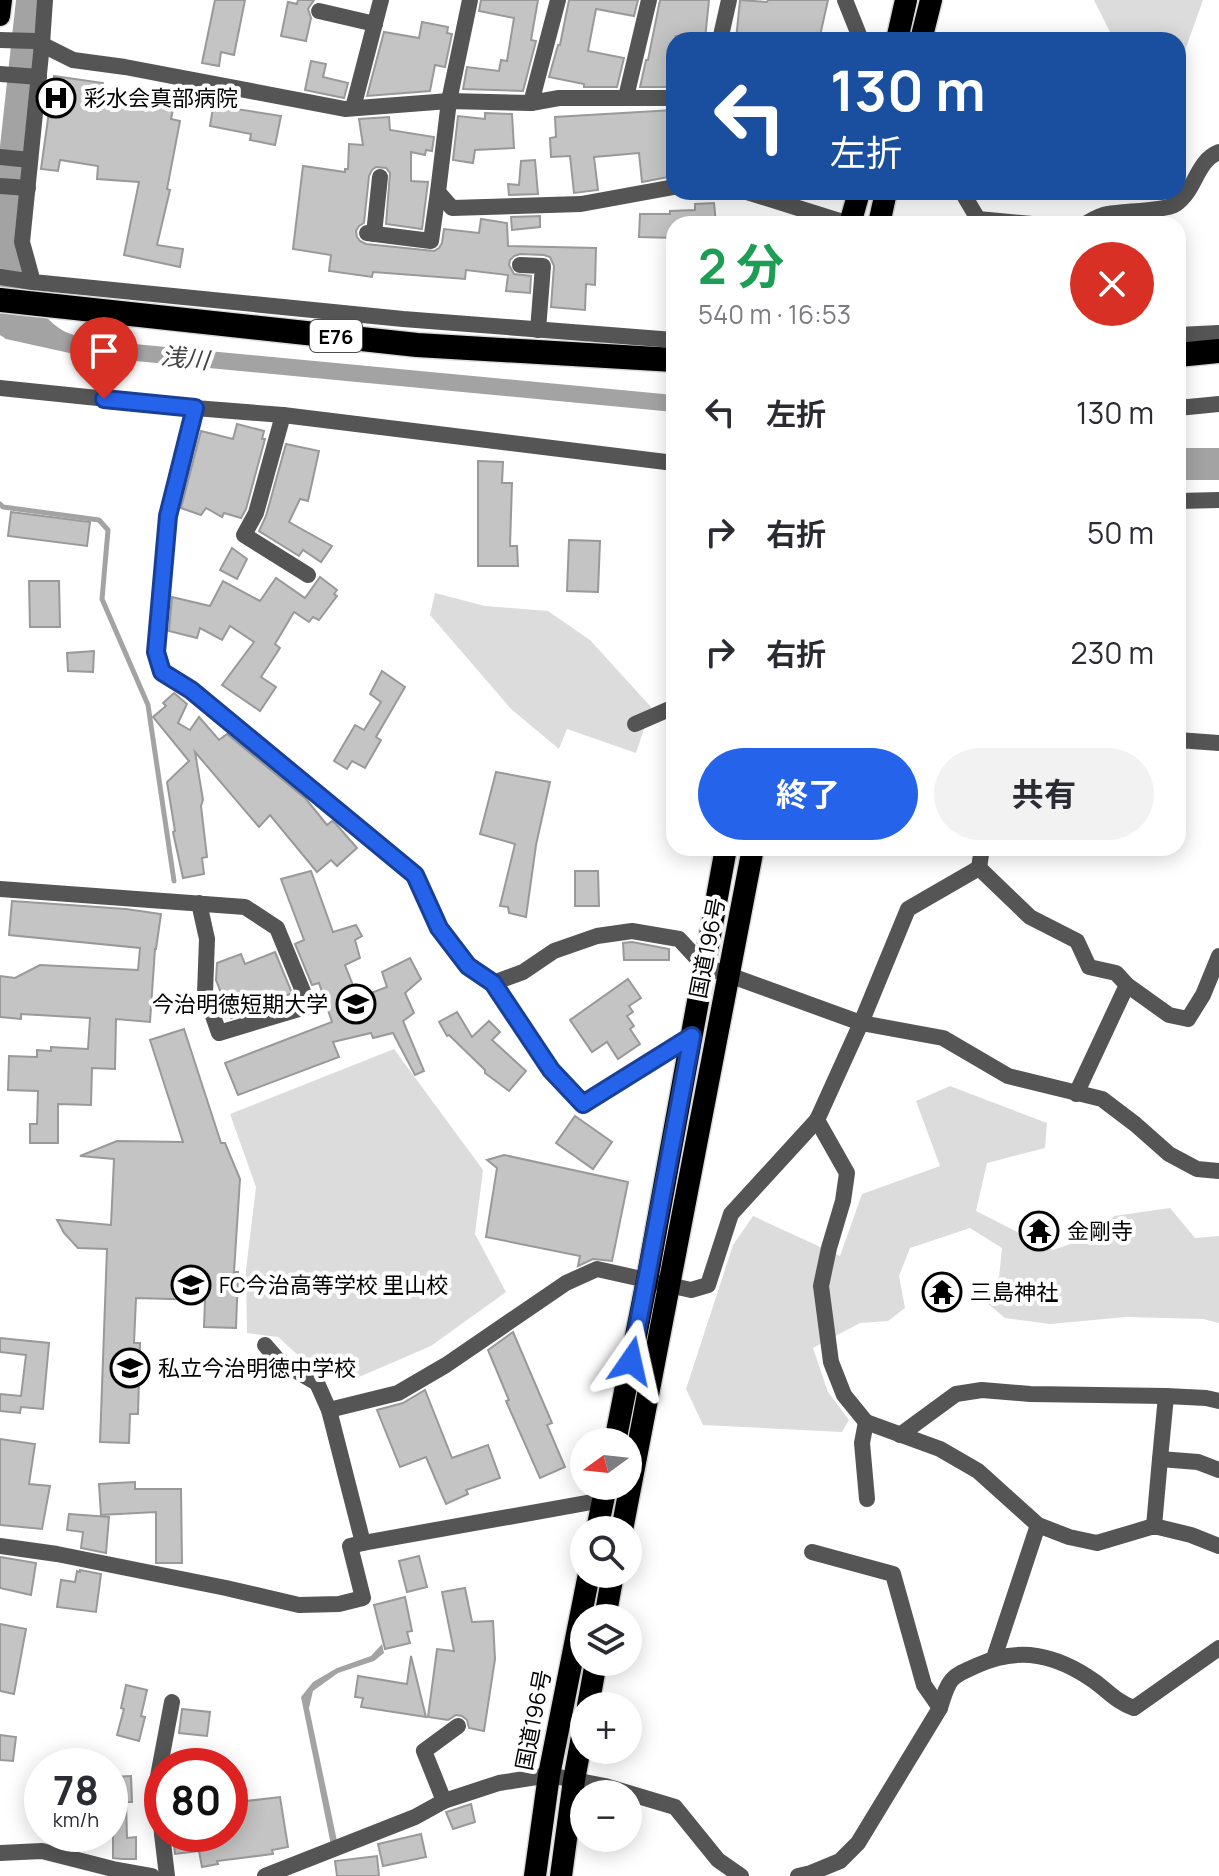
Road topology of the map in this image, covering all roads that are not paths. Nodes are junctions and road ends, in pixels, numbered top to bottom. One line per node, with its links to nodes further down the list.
1 (2, 0): 12 (main road)
2 (45, 0): 19 (street)
3 (381, 0): 13 (street)
4 (470, 0): 24 (street)
5 (558, 0): 25 (street)
6 (649, 0): 22 (street)
7 (729, 0): 14 (street)
8 (845, 0): 15 (street)
9 (906, 0): 16 (highway)
10 (931, 0): 17 (highway)
11 (319, 11): 13 (street)
12 (0, 16)
13 (375, 24): 26 (street)
14 (722, 32)
15 (858, 32)
16 (899, 32)
17 (923, 32)
18 (5, 40): 19 (street)
19 (38, 42): 21 (street); 26 (street)
20 (0, 74): 21 (street)
21 (39, 77): 29 (street)
22 (626, 97): 23 (street); 25 (street)
23 (666, 98)
24 (449, 101): 25 (street); 26 (street); 34 (street)
25 (531, 103)
26 (353, 108)
27 (1219, 152): 35 (street)
28 (0, 157): 29 (street)
29 (30, 160): 32 (street)
30 (380, 177): 34 (street)
31 (0, 186): 32 (street)
32 (27, 188): 42 (street)
33 (666, 188): 34 (street)
34 (438, 192)
35 (1186, 194)
36 (773, 200): 38 (street)
37 (1180, 200): 39 (street)
38 (824, 216)
39 (1100, 216)
40 (520, 265): 44 (street)
41 (0, 277): 42 (street)
42 (33, 282): 44 (street)
43 (0, 300): 50 (highway, E76)
44 (538, 330): 47 (street)
45 (1219, 333): 46 (street)
46 (1186, 335)
47 (666, 339)
48 (1219, 351): 49 (highway)
49 (1186, 354)
50 (666, 360)
51 (0, 388): 54 (street)
52 (1219, 404): 53 (street)
53 (1186, 407)
54 (195, 408): 55 (street); 73 (street)
55 (283, 415): 56 (street); 59 (street)
56 (666, 462)
57 (1219, 500): 58 (street)
58 (1186, 501)
59 (308, 575)
60 (666, 710): 61 (street)
61 (635, 724)
62 (1186, 741): 63 (street)
63 (1219, 743)
64 (725, 856): 71 (highway, 国道196号)
65 (751, 856): 72 (highway, 国道196号)
66 (981, 856): 67 (street)
67 (979, 868): 74 (street); 75 (street)
68 (0, 889): 69 (street)
69 (199, 903): 69 (street)
70 (1219, 956): 74 (street)
71 (704, 966): 72 (street); 73 (street); 76 (highway, 国道196号)
72 (728, 974): 75 (street); 80 (highway, 国道196号)
73 (493, 983): 76 (street)
74 (1127, 985): 77 (street)
75 (861, 1023): 77 (street); 78 (street)
76 (692, 1036): 80 (highway, 国道196号)
77 (1076, 1094): 79 (street)
78 (817, 1120): 80 (street); 85 (street)
79 (1219, 1171)
80 (658, 1282): 84 (street); 86 (highway, 国道196号); 92 (highway, 国道196号)
81 (265, 1345): 84 (street)
82 (1166, 1396): 83 (street); 87 (street); 88 (street)
83 (1219, 1401)
84 (329, 1410): 95 (street)
85 (866, 1422): 87 (street); 90 (street)
86 (619, 1428)
87 (900, 1435): 93 (street)
88 (1160, 1459): 89 (street); 94 (street)
89 (1219, 1470)
90 (867, 1499)
91 (571, 1500): 95 (street)
92 (624, 1516)
93 (1038, 1525): 94 (street); 101 (street)
94 (1154, 1526): 97 (street)
95 (363, 1543): 96 (street)
96 (0, 1546)
97 (1219, 1546)
98 (812, 1552): 103 (street)
99 (586, 1588): 107 (highway, 国道196号)
100 (1219, 1648): 101 (street)
101 (994, 1658): 103 (street)
102 (172, 1702): 105 (street)
103 (940, 1708): 120 (street)
104 (458, 1726): 110 (street)
105 (163, 1748)
106 (577, 1764): 108 (highway)
107 (549, 1775): 108 (street); 110 (street); 117 (highway, 国道196号)
108 (574, 1780)
109 (642, 1797): 119 (street)
110 (444, 1801): 116 (street)
111 (570, 1810): 118 (highway)
112 (164, 1852): 115 (street)
113 (0, 1853): 114 (street)
114 (152, 1876)
115 (167, 1876)
116 (265, 1876)
117 (535, 1876)
118 (561, 1876)
119 (741, 1876)
120 (798, 1876)

